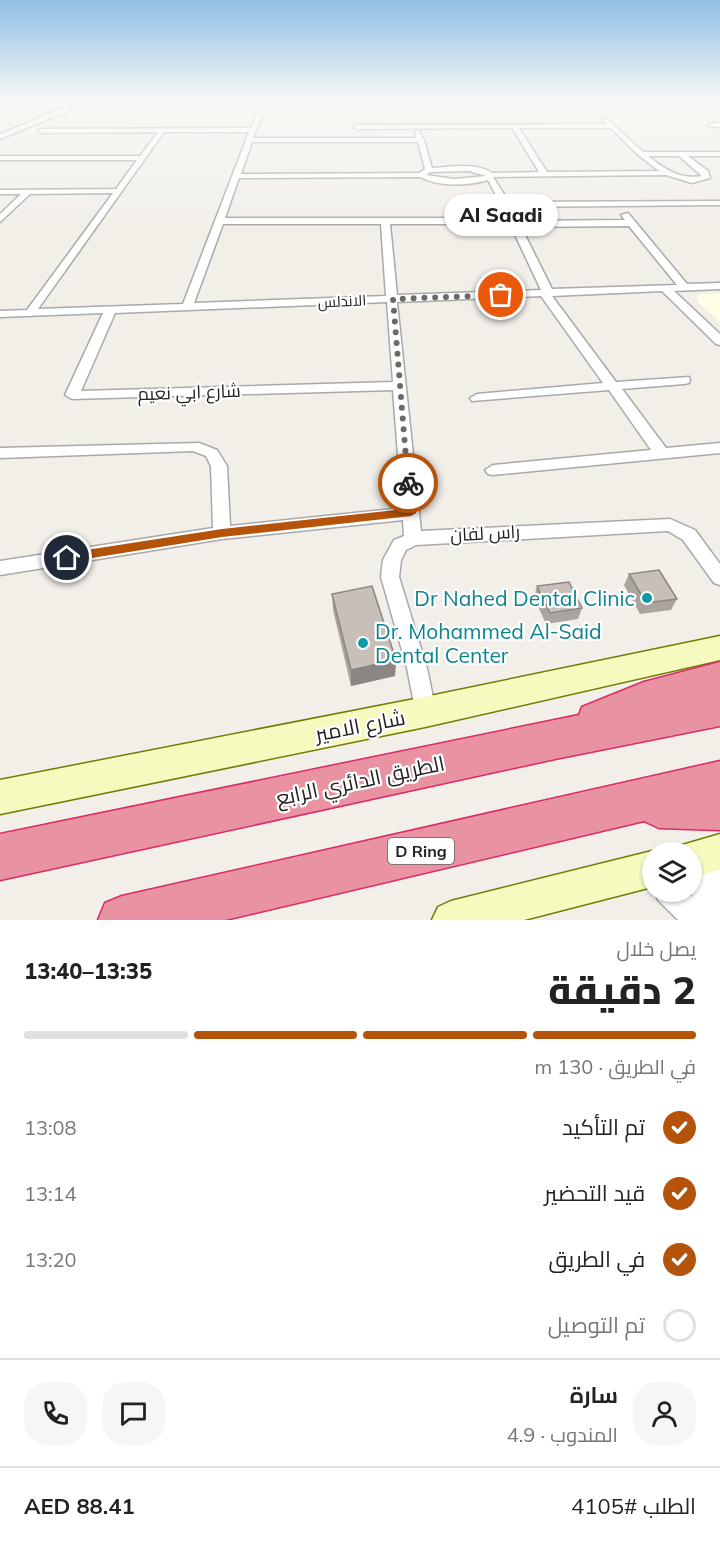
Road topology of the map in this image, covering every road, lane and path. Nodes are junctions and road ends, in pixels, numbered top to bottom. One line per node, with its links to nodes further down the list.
1 (153, 143): 10 (street)
2 (248, 143): 15 (street)
3 (422, 143): 11 (street)
4 (525, 143): 13 (street)
5 (631, 143): 6 (street)
6 (644, 154): 7 (street); 12 (street)
7 (681, 154): 8 (street); 17 (street)
8 (720, 154)
9 (0, 158): 10 (street)
10 (143, 158): 19 (street)
11 (429, 170): 14 (street); 16 (street)
12 (664, 172): 13 (street); 17 (street)
13 (544, 174): 16 (street)
14 (421, 175): 15 (street); 16 (street)
15 (235, 176): 25 (street)
16 (489, 176): 23 (street)
17 (703, 186): 21 (street)
18 (29, 191): 19 (street); 20 (street); 24 (street)
19 (119, 191): 37 (street)
20 (0, 192)
21 (720, 202): 22 (street)
22 (616, 204): 23 (street); 27 (street)
23 (506, 205): 26 (street)
24 (0, 219)
25 (219, 221): 28 (street); 29 (street)
26 (514, 223): 27 (street); 28 (street); 33 (street)
27 (631, 223): 31 (street)
28 (385, 226): 29 (street); 34 (street)
29 (215, 232): 35 (street)
30 (720, 286): 31 (street, الاندلس)
31 (684, 287): 32 (street, الاندلس)
32 (665, 288): 33 (street, الاندلس); 39 (street)
33 (546, 293): 34 (street, الاندلس); 42 (street)
34 (393, 299): 35 (street, الاندلس); 41 (street)
35 (187, 308): 36 (street, الاندلس)
36 (110, 311): 37 (street, الاندلس); 41 (street, شارع ابي نعيم)
37 (30, 314): 38 (street, الاندلس)
38 (0, 315)
39 (720, 341)
40 (684, 380): 42 (street)
41 (399, 386): 48 (street)
42 (612, 387): 43 (street); 46 (street)
43 (477, 398)
44 (720, 448): 46 (street)
45 (0, 453): 49 (street)
46 (662, 454): 47 (street)
47 (493, 470)
48 (411, 513): 49 (street); 50 (street)
49 (222, 533): 51 (street)
50 (413, 539): 52 (street, راس لفان); 56 (street)
51 (0, 568)
52 (720, 578)
53 (720, 648): 56 (main road, شارع الامير)
54 (720, 679): 57 (highway)
55 (720, 708): 57 (highway, الطريق الدائري الرابع)
56 (425, 712): 59 (main road, شارع الامير)
57 (555, 739): 63 (highway, الطريق الدائري الرابع)
58 (720, 782): 60 (highway, D Ring)
59 (0, 797)
60 (622, 804): 61 (highway); 66 (highway, D Ring)
61 (720, 808)
62 (710, 854): 69 (street)
63 (0, 856)
64 (642, 877): 67 (main road)
65 (679, 902): 68 (street)
66 (122, 920)
67 (451, 920)
68 (698, 920)
69 (708, 920)

